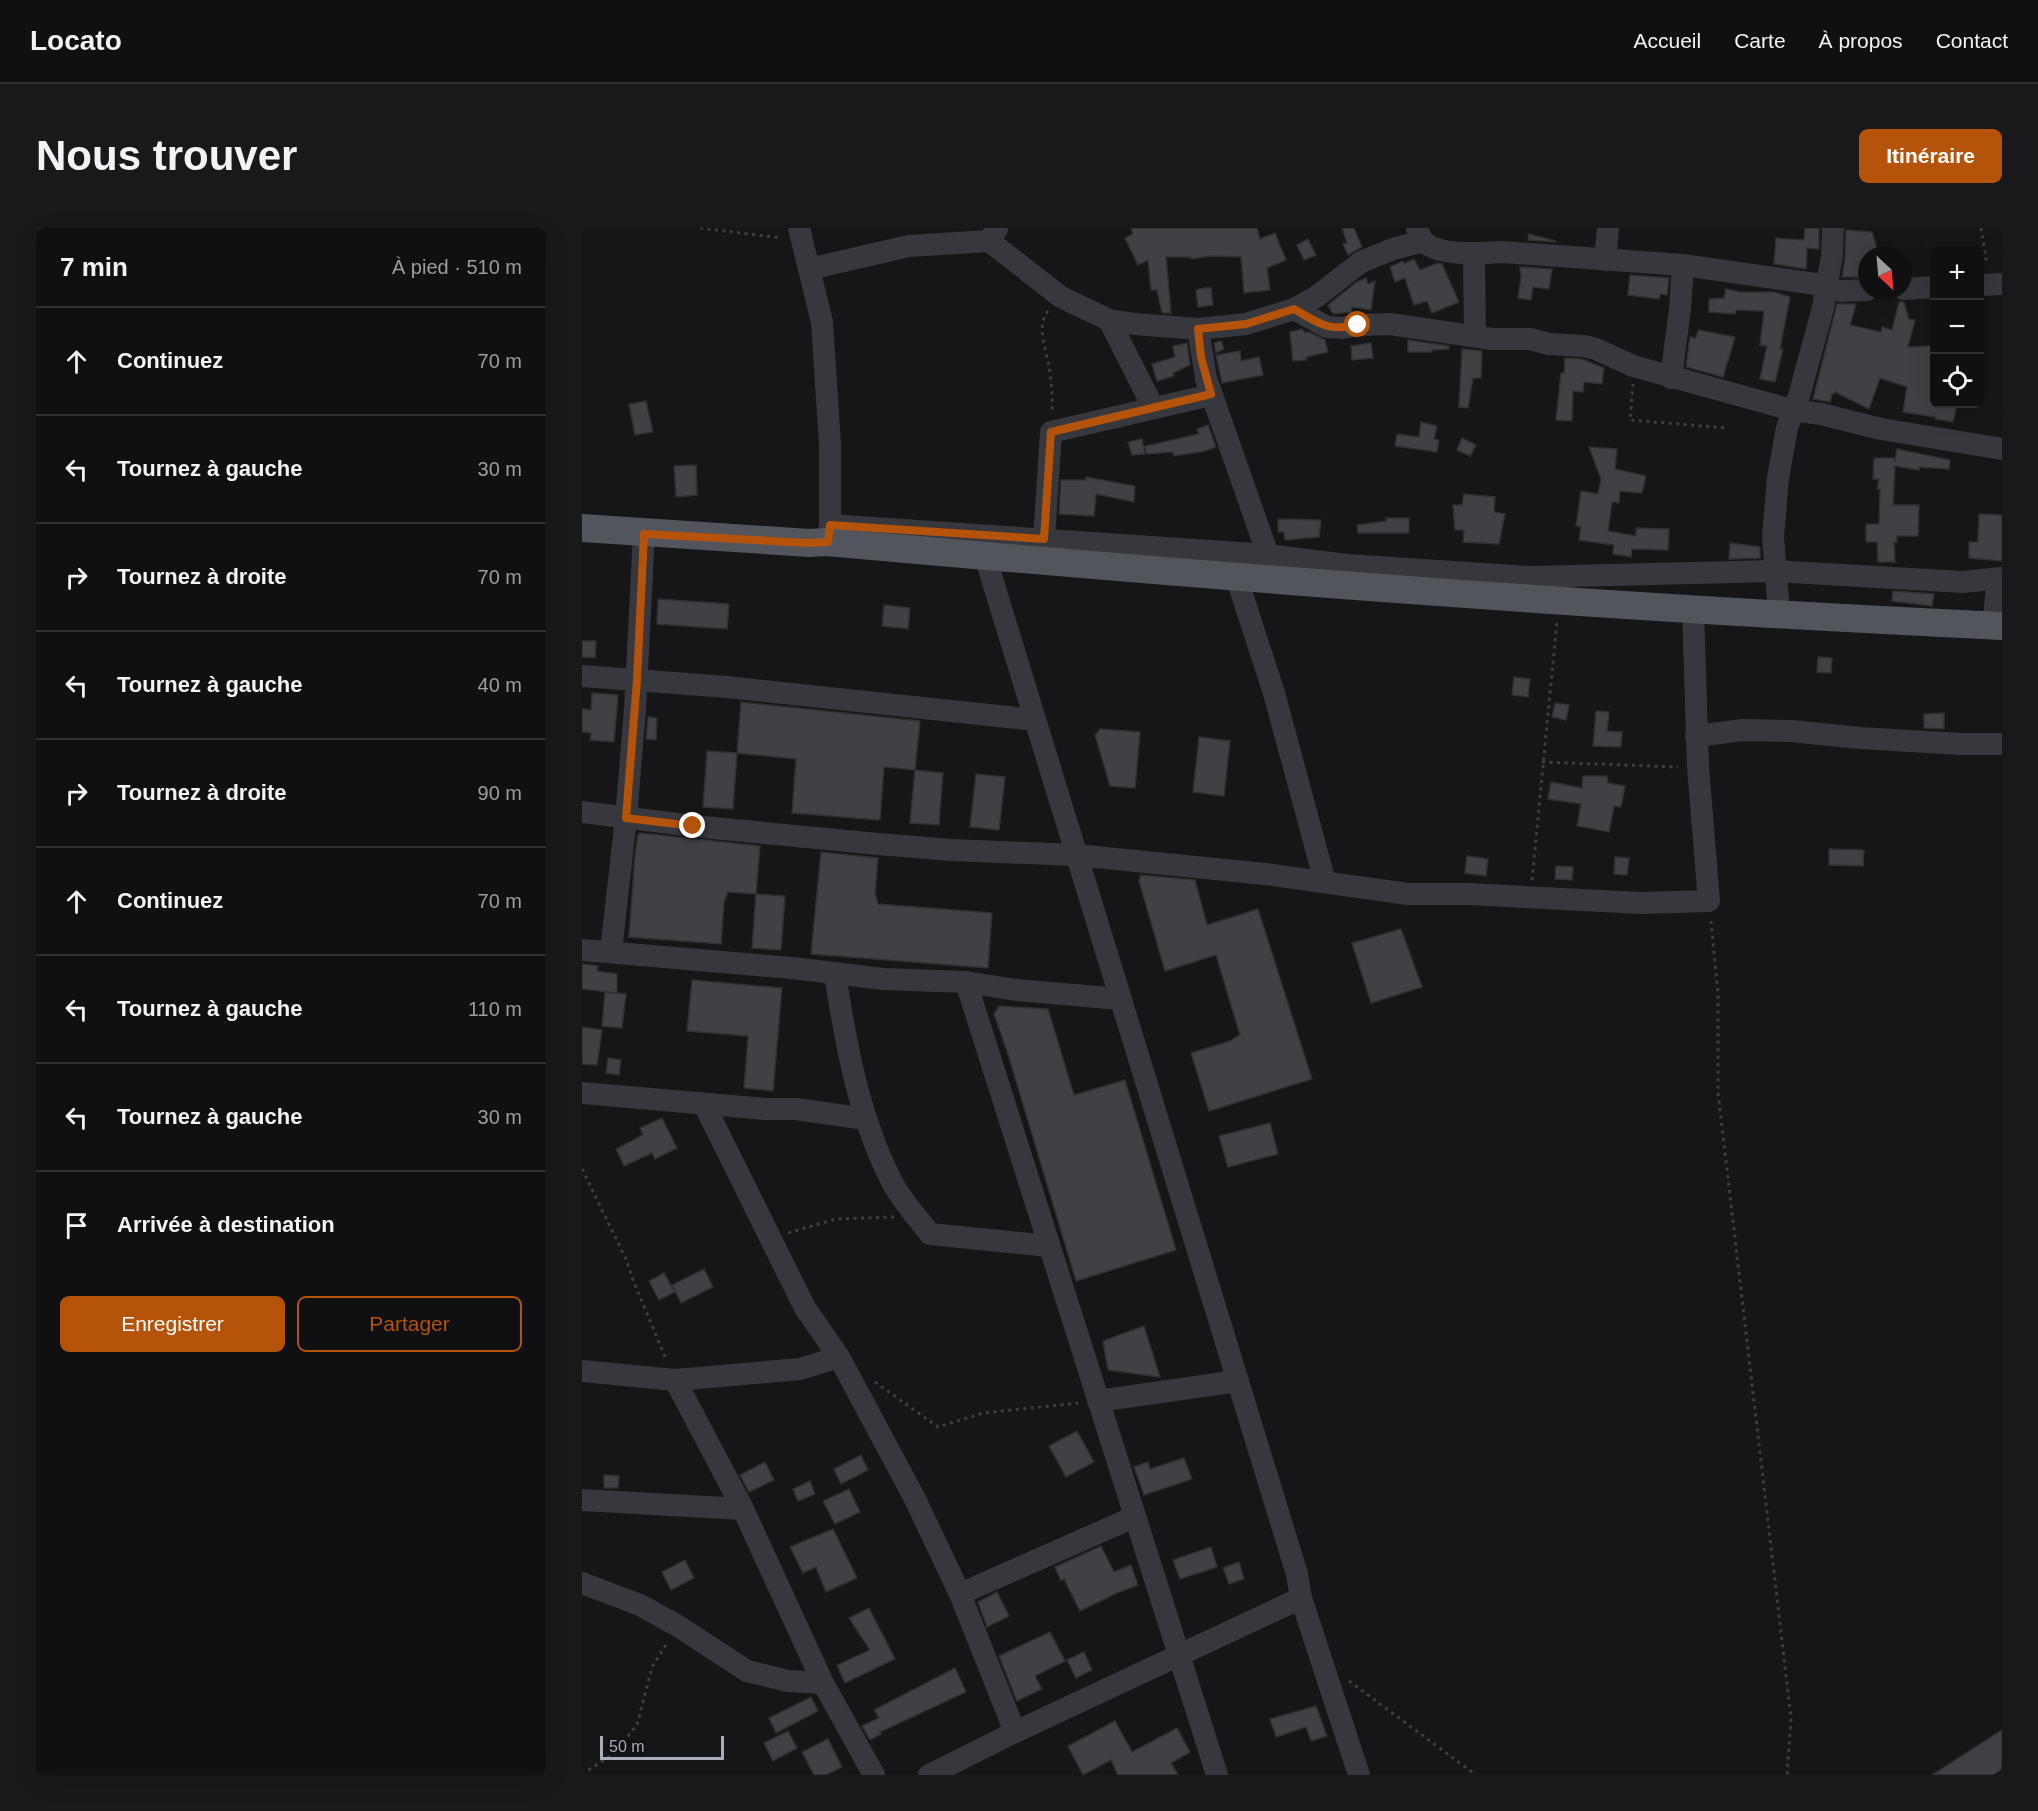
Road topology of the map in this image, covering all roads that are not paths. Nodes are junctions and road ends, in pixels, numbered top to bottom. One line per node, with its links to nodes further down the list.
1 (1608, 228): 7 (street)
2 (1833, 228): 11 (street)
3 (800, 234): 9 (street)
4 (994, 234): 9 (street); 15 (street)
5 (1420, 235): 6 (street); 14 (street)
6 (1474, 253): 7 (street); 17 (street)
7 (1605, 260): 8 (street)
8 (1683, 265): 11 (street); 18 (street)
9 (809, 269): 25 (street)
10 (1930, 287): 12 (street)
11 (1826, 288): 13 (street); 21 (street)
12 (1912, 288)
13 (1858, 290)
14 (1294, 309): 16 (street); 17 (street)
15 (1110, 320): 16 (street); 20 (street)
16 (1198, 329): 19 (street)
17 (1475, 335): 18 (street)
18 (1671, 378): 21 (street)
19 (1211, 394): 20 (street); 27 (street)
20 (1153, 407): 26 (street)
21 (1792, 410): 22 (street); 29 (street)
22 (2002, 449)
23 (582, 528): 24 (main road)
24 (644, 534): 25 (main road); 36 (street)
25 (822, 536): 26 (street); 28 (main road)
26 (1044, 539): 27 (street)
27 (1268, 555): 29 (street)
28 (985, 556): 30 (main road); 37 (street)
29 (1775, 571): 31 (street); 33 (street)
30 (1236, 576): 32 (main road); 43 (street)
31 (2000, 579): 34 (street)
32 (1693, 609): 33 (main road); 38 (street)
33 (1779, 613): 34 (main road)
34 (1997, 626)
35 (582, 676): 36 (street)
36 (637, 680): 37 (street); 41 (street)
37 (1035, 720): 42 (street)
38 (1696, 736): 39 (street); 43 (street)
39 (2002, 744)
40 (582, 812): 41 (street)
41 (626, 818): 42 (street); 45 (street)
42 (1076, 855): 43 (street); 48 (street)
43 (1325, 882)
44 (582, 950): 45 (street)
45 (611, 951): 46 (street)
46 (835, 974): 47 (street); 51 (street)
47 (966, 982): 48 (street); 52 (street)
48 (1120, 999): 56 (street)
49 (582, 1093): 50 (street)
50 (704, 1104): 51 (street); 53 (street)
51 (866, 1119): 52 (street)
52 (1049, 1246): 57 (street)
53 (839, 1357): 55 (street); 62 (street)
54 (582, 1371): 55 (street)
55 (675, 1380): 59 (street)
56 (1238, 1381): 57 (street); 63 (street)
57 (1098, 1401): 60 (street)
58 (582, 1500): 59 (street)
59 (743, 1509): 65 (street)
60 (1134, 1517): 62 (street); 64 (street)
61 (582, 1583): 65 (street)
62 (960, 1594): 66 (street)
63 (1301, 1598): 64 (street); 70 (street)
64 (1179, 1655): 66 (street); 69 (street)
65 (823, 1683): 67 (street)
66 (1015, 1732): 68 (street)
67 (874, 1775)
68 (929, 1775)
69 (1216, 1775)
70 (1359, 1775)

